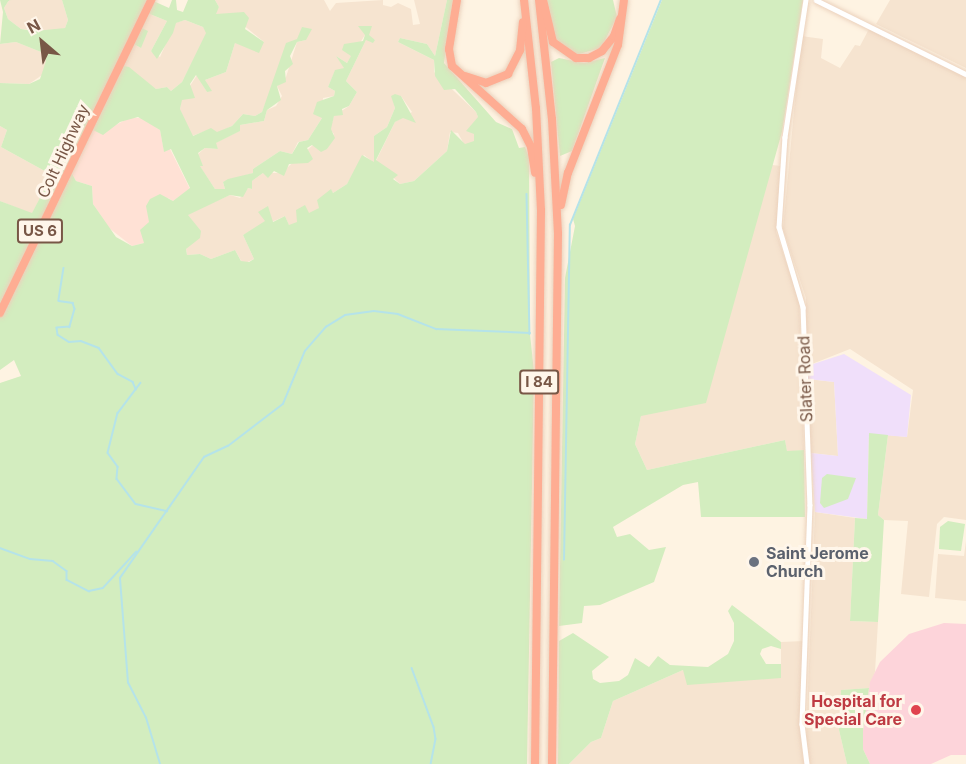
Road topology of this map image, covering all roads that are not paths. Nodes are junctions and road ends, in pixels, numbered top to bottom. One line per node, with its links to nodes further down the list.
1 (151, 0): 13 (highway, Colt Highway / US 6)
2 (459, 0): 3 (highway); 11 (highway)
3 (523, 0): 11 (highway, I 84)
4 (538, 0): 12 (highway, I 84)
5 (543, 0): 6 (highway)
6 (619, 0)
7 (624, 0): 12 (highway)
8 (806, 0): 16 (main road, Slater Road)
9 (816, 0): 10 (main road)
10 (966, 74)
11 (541, 221): 14 (highway, I 84)
12 (558, 233): 15 (highway, I 84)
13 (0, 313)
14 (535, 764)
15 (552, 764)
16 (807, 764)

